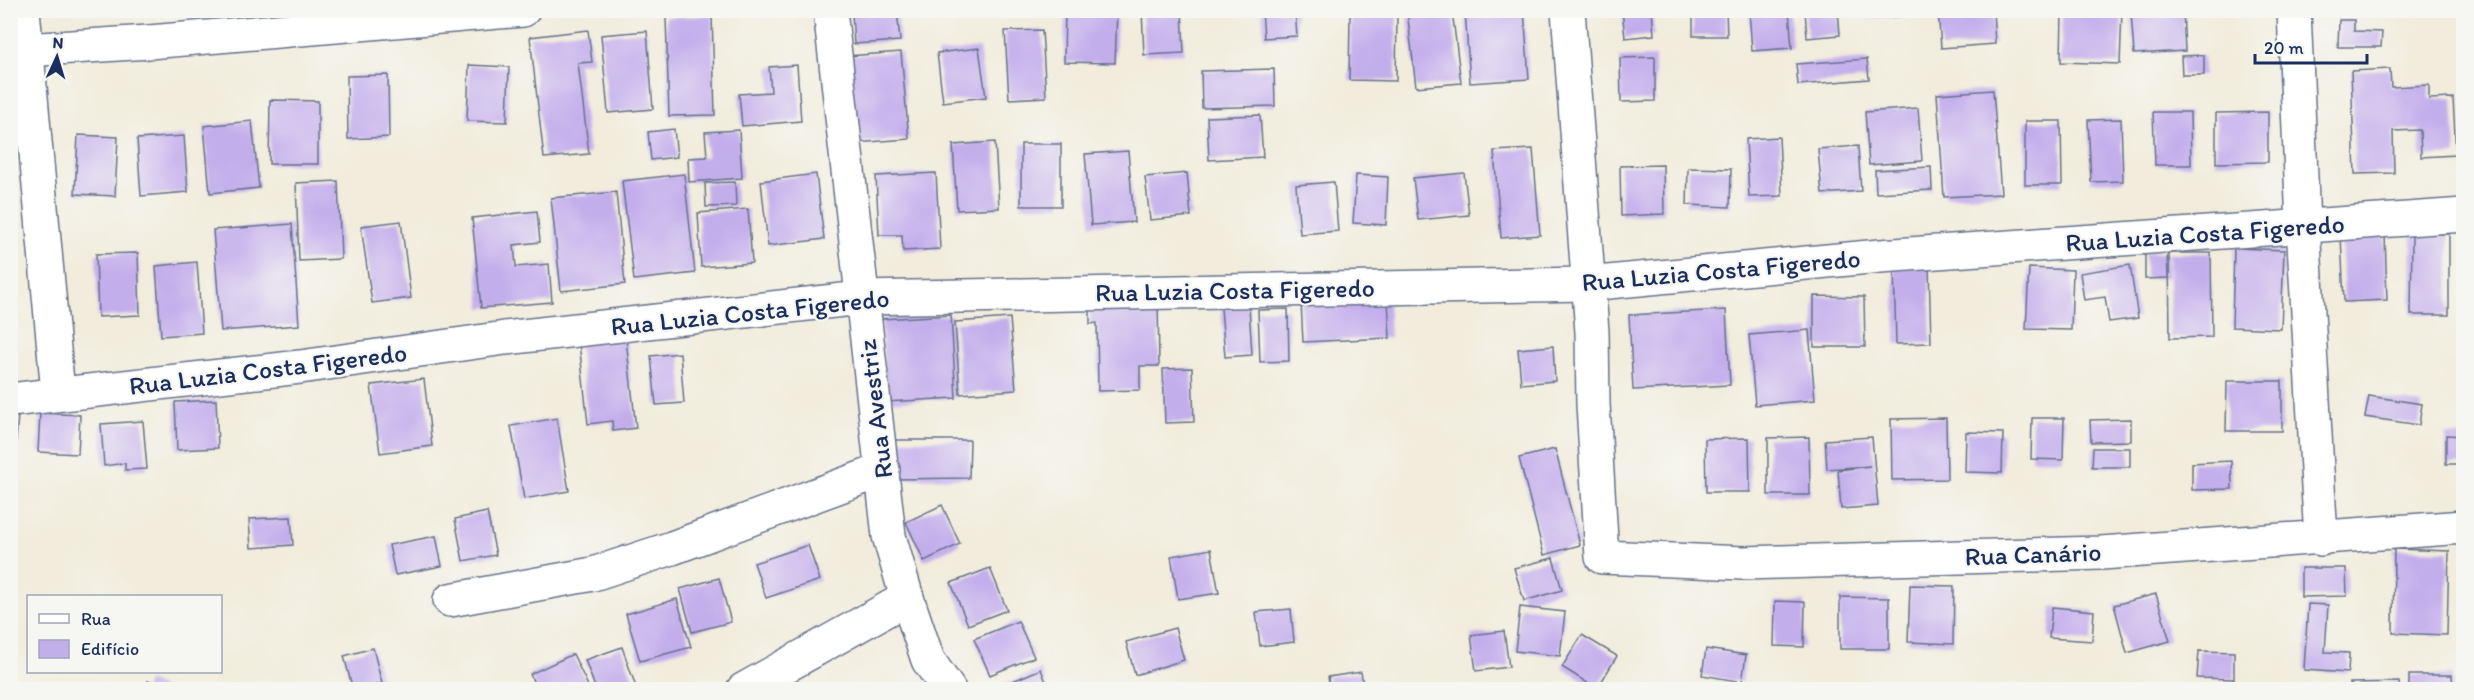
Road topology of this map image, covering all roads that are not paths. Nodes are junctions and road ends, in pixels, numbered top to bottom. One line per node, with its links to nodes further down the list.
1 (23, 10): 6 (street)
2 (523, 10): 6 (street)
3 (830, 10): 10 (street, Rua Avestriz)
4 (1568, 10): 9 (street)
5 (2294, 10): 8 (street)
6 (18, 51): 11 (street)
7 (2463, 215): 8 (street, Rua Luzia Costa Figeredo)
8 (2303, 225): 9 (street, Rua Luzia Costa Figeredo); 15 (street)
9 (1587, 284): 10 (street, Rua Luzia Costa Figeredo); 15 (street, Rua Canário)
10 (861, 298): 11 (street, Rua Luzia Costa Figeredo); 13 (street, Rua Avestriz)
11 (58, 393): 12 (street, Rua Luzia Costa Figeredo)
12 (10, 400)
13 (883, 470): 16 (street, Rua Avestriz); 17 (street)
14 (2463, 527): 15 (street, Rua Canário)
15 (2321, 539)
16 (907, 598): 18 (street); 19 (street, Rua Avestriz)
17 (450, 600)
18 (743, 690)
19 (949, 690)

